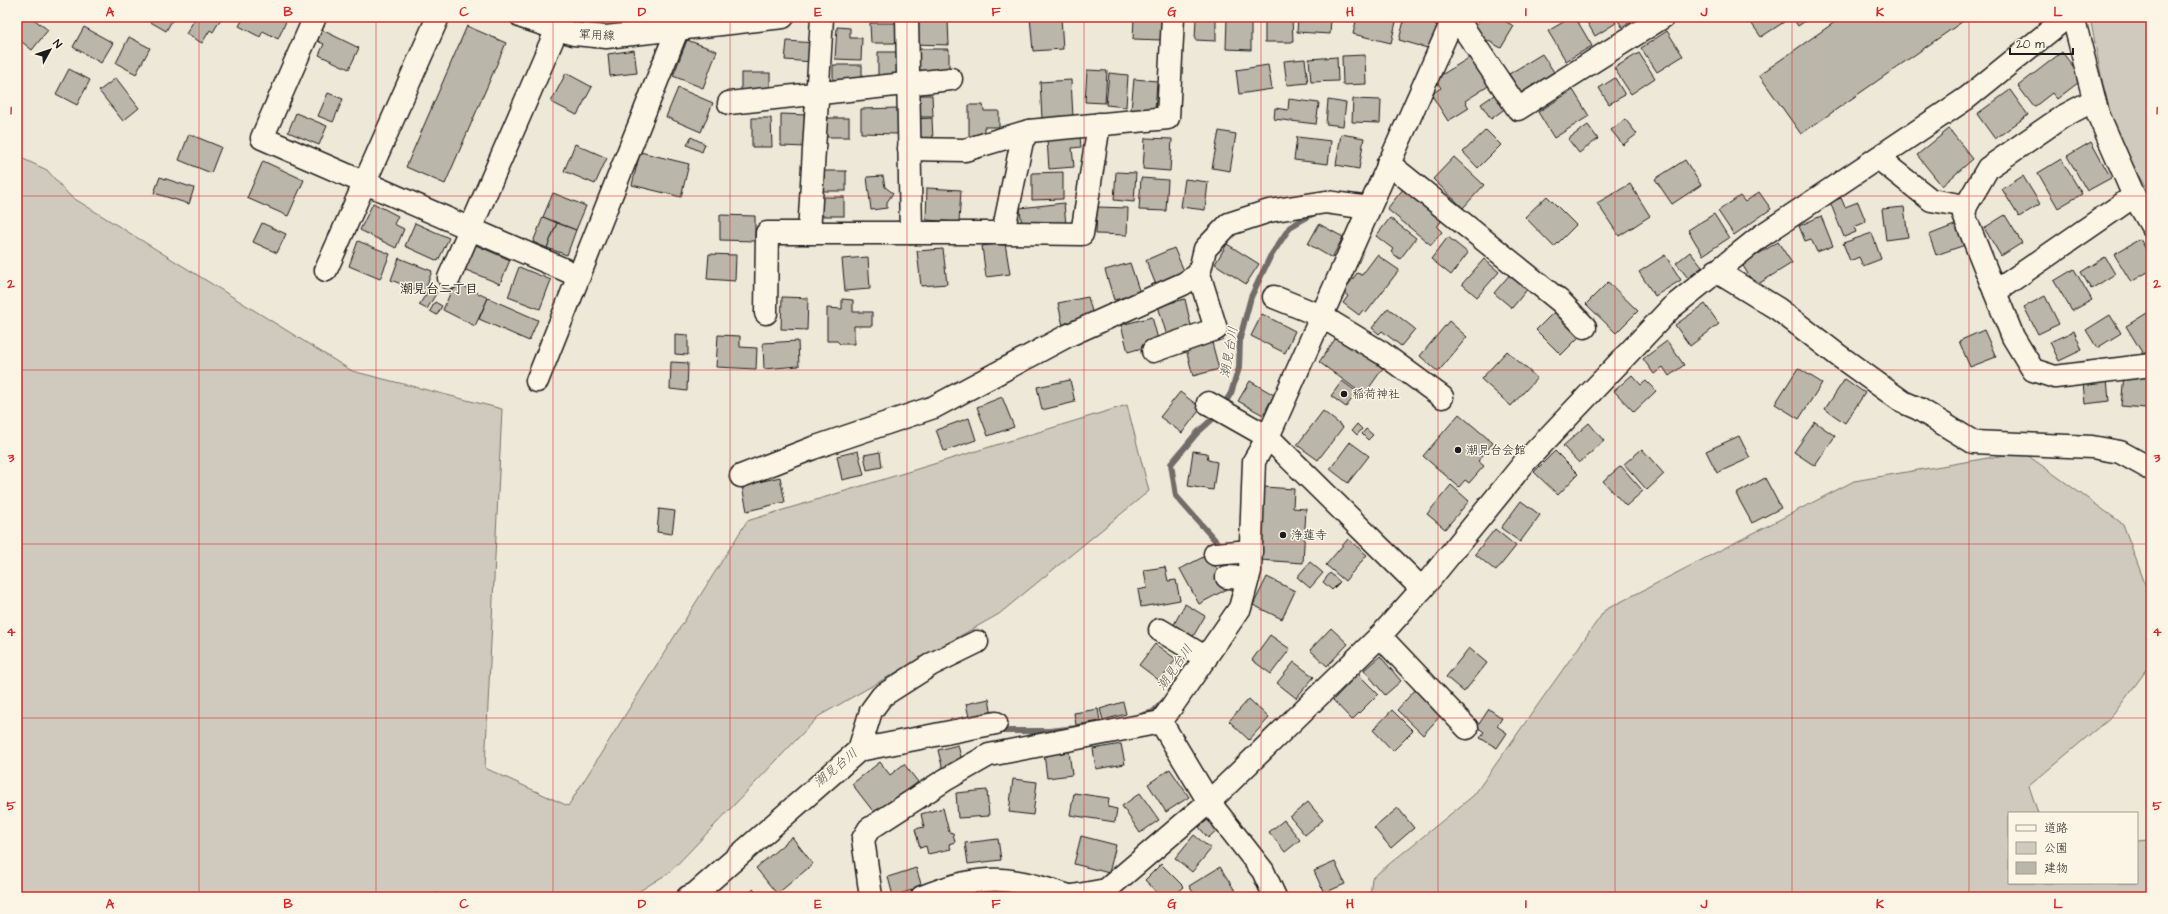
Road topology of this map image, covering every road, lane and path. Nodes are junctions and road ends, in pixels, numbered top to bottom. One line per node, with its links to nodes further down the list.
1 (315, 17): 25 (street)
2 (438, 17): 25 (street)
3 (522, 17): 13 (street, 軍用線)
4 (783, 17): 12 (street, 軍用線)
5 (822, 17): 17 (street)
6 (907, 17): 16 (street)
7 (1174, 17): 20 (street)
8 (1455, 17): 9 (street); 24 (street)
9 (1662, 17)
10 (2067, 17): 23 (street)
11 (2073, 17): 18 (street)
12 (746, 19): 14 (street, 軍用線)
13 (557, 28): 14 (street, 軍用線); 30 (street)
14 (678, 28): 37 (street)
15 (951, 80): 16 (street)
16 (907, 84): 17 (street); 22 (street)
17 (818, 92): 19 (street); 31 (street)
18 (2094, 100): 26 (street); 27 (street)
19 (729, 103)
20 (1099, 124): 21 (street); 33 (street)
21 (1029, 131): 22 (street); 33 (street)
22 (909, 149): 32 (street)
23 (1878, 158): 27 (street); 35 (street)
24 (1388, 163): 28 (street); 43 (street)
25 (364, 183): 30 (street); 34 (street)
26 (2134, 196): 29 (street); 39 (street)
27 (1966, 206): 39 (street)
28 (1369, 208): 36 (street); 42 (street)
29 (2151, 225)
30 (470, 229): 37 (street); 38 (street)
31 (809, 233): 32 (street); 41 (street)
32 (911, 233): 33 (street)
33 (1003, 233)
34 (326, 270)
35 (1716, 271): 50 (street); 52 (street)
36 (1199, 274): 44 (street); 51 (street)
37 (579, 276): 46 (street)
38 (449, 278)
39 (1995, 292): 45 (street)
40 (1274, 297): 42 (street)
41 (766, 313)
42 (1321, 316): 47 (street); 49 (street)
43 (1584, 327)
44 (1152, 351)
45 (2151, 365)
46 (537, 381)
47 (1442, 397)
48 (1217, 408): 49 (street)
49 (1268, 437): 52 (street); 56 (street)
50 (2151, 469)
51 (741, 476)
52 (1422, 589): 54 (street)
53 (1160, 630): 56 (street)
54 (1380, 636): 59 (street); 63 (street)
55 (977, 642): 61 (street)
56 (1201, 655): 57 (street)
57 (1161, 722): 62 (street); 63 (street)
58 (996, 723): 60 (street)
59 (1467, 728)
60 (971, 733): 61 (street); 62 (street)
61 (865, 756): 64 (street)
62 (989, 756): 66 (street)
63 (1209, 802): 65 (street); 68 (street)
64 (693, 896)
65 (1068, 896): 67 (street)
66 (871, 897)
67 (922, 897)
68 (1275, 897)

